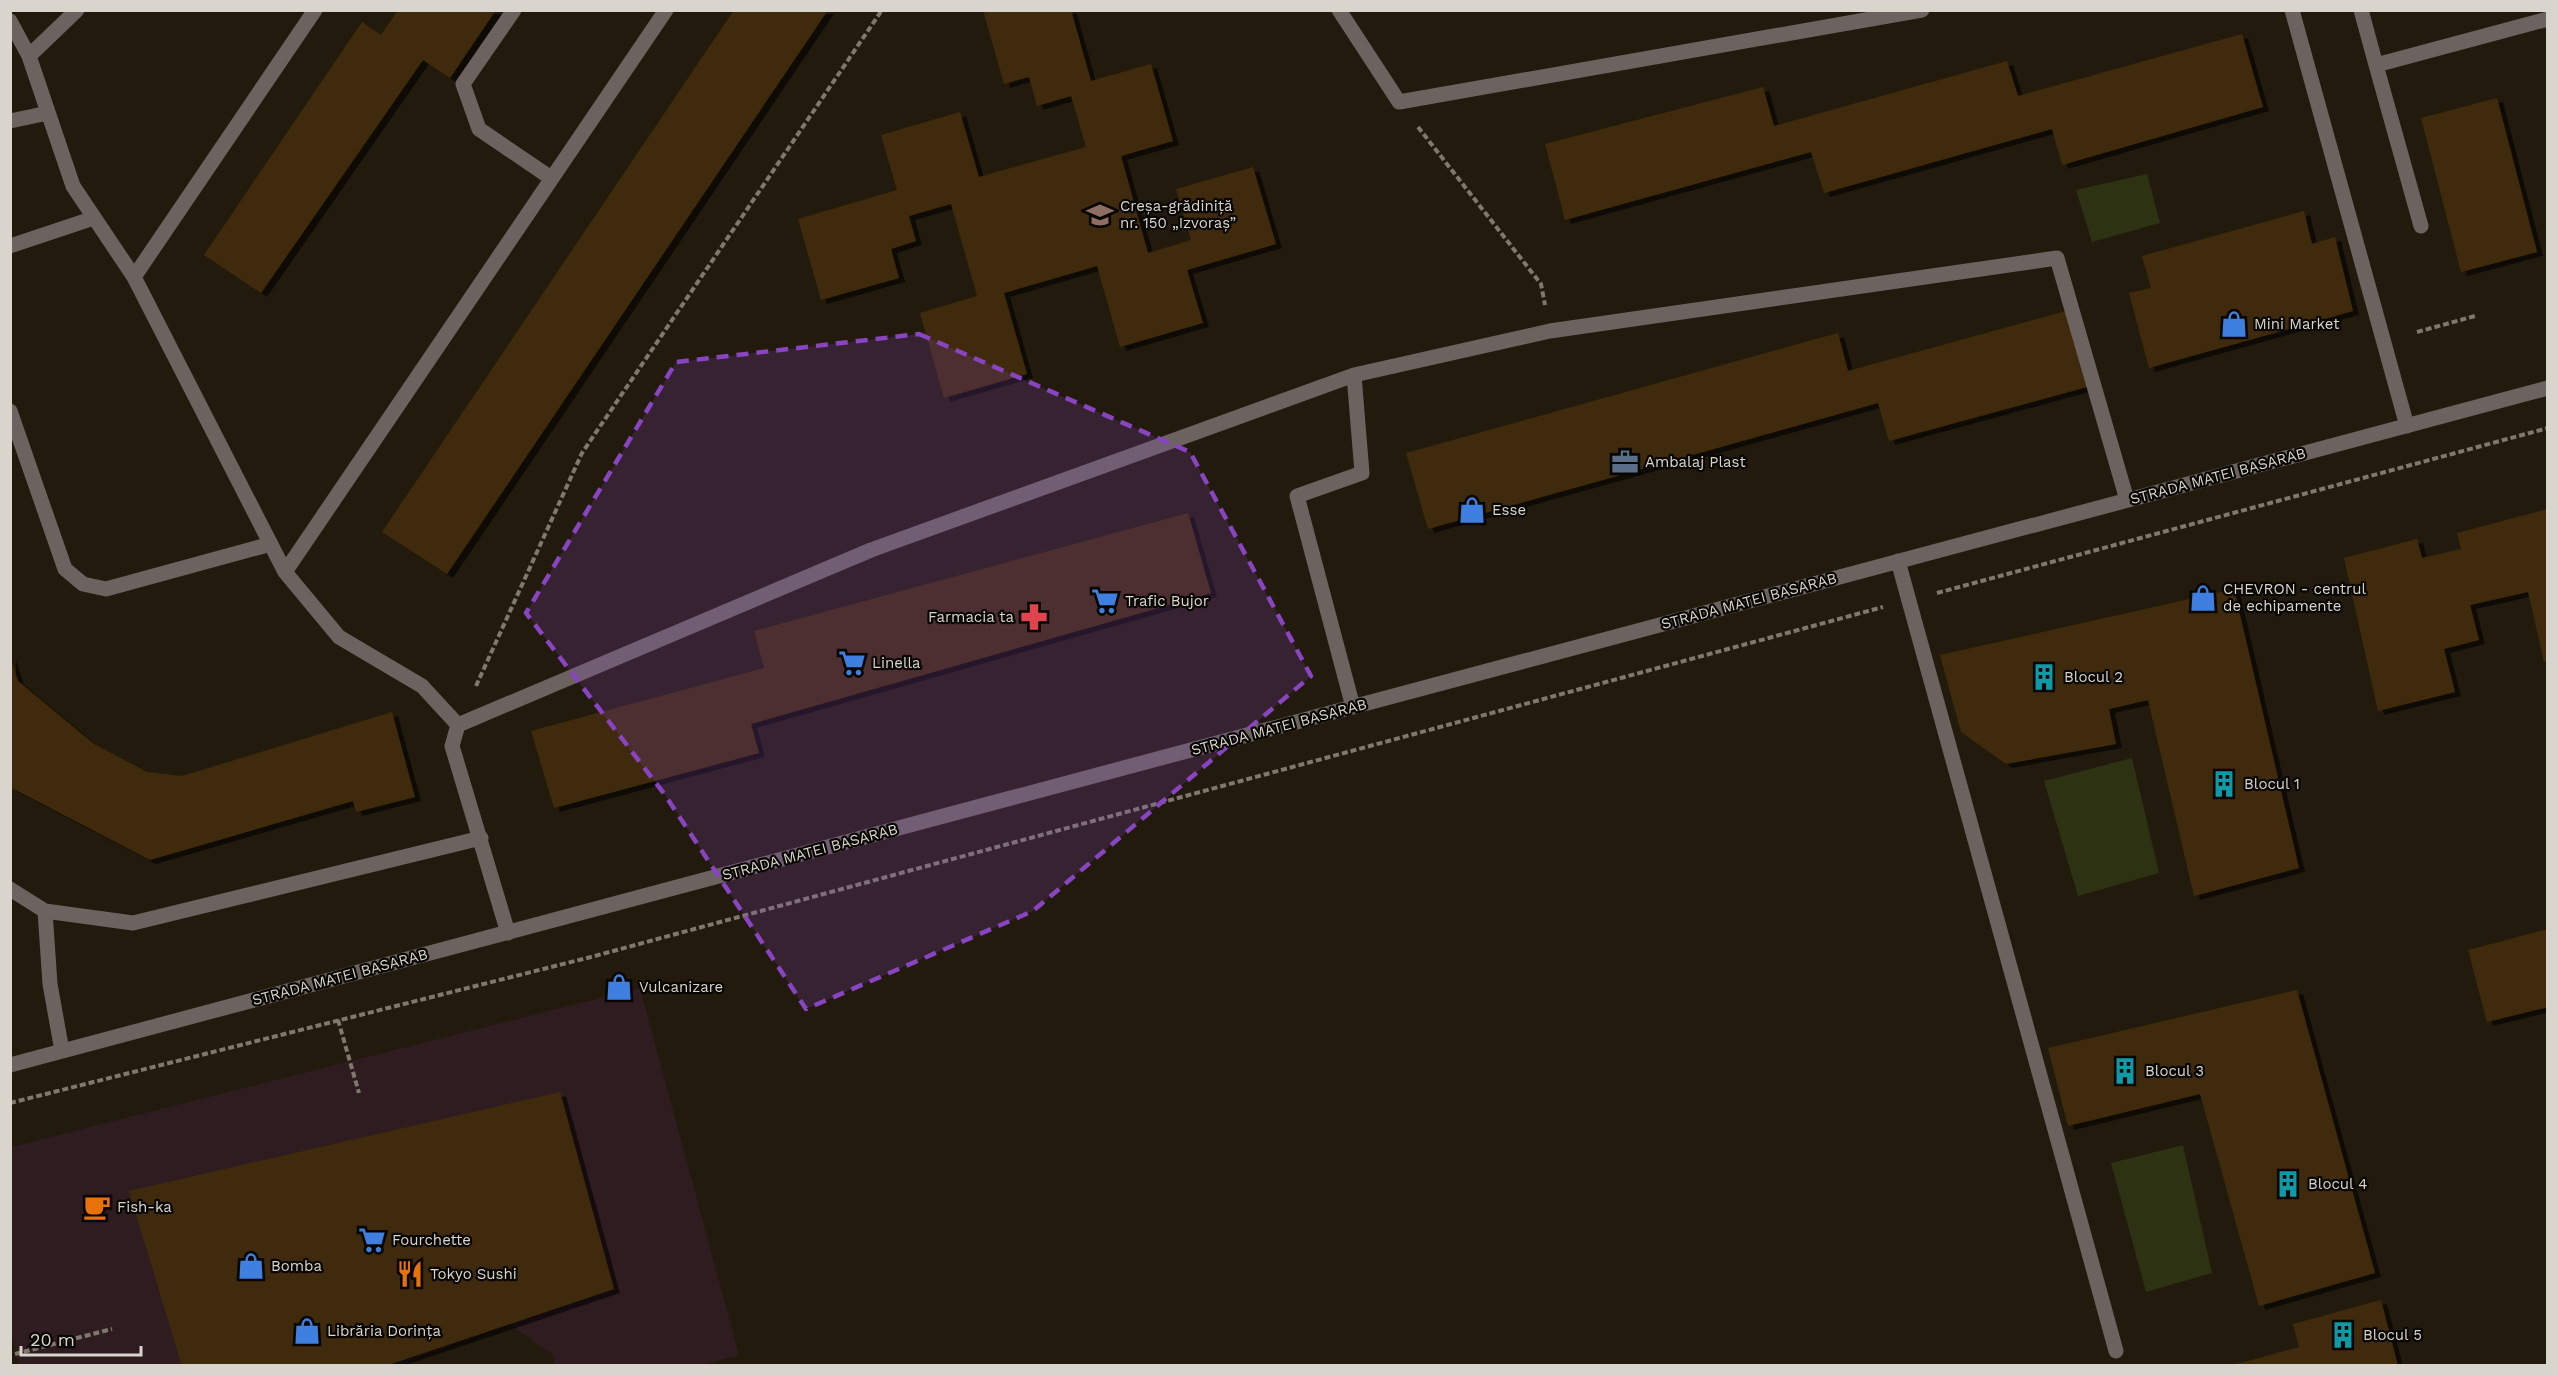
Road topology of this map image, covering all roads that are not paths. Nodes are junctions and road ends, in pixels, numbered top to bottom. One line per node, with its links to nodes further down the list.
1 (77, 10): 11 (street)
2 (315, 10): 19 (street)
3 (514, 10): 15 (street)
4 (666, 10): 15 (street)
5 (1339, 10): 6 (street)
6 (1922, 10)
7 (2292, 10): 23 (street)
8 (2361, 10): 12 (street)
9 (2547, 19): 12 (street)
10 (10, 21): 11 (street)
11 (29, 56): 13 (street)
12 (2376, 65): 17 (street)
13 (48, 113): 14 (street); 16 (street)
14 (10, 120)
15 (550, 178): 27 (street)
16 (94, 218): 18 (street); 19 (street)
17 (2421, 226)
18 (10, 246)
19 (134, 277): 25 (street)
20 (1354, 375): 24 (street); 28 (street); 29 (street)
21 (2547, 388): 23 (street, STRADA MATEI BASARAB)
22 (10, 411): 25 (street)
23 (2407, 426): 24 (street, STRADA MATEI BASARAB)
24 (2127, 500): 26 (street, STRADA MATEI BASARAB)
25 (271, 544): 27 (street)
26 (1898, 561): 28 (street, STRADA MATEI BASARAB); 36 (street)
27 (285, 572): 29 (street)
28 (1353, 707): 33 (street, STRADA MATEI BASARAB)
29 (458, 725): 30 (street)
30 (481, 838): 32 (street); 33 (street)
31 (10, 889): 32 (street)
32 (45, 911): 34 (street)
33 (508, 933): 34 (street, STRADA MATEI BASARAB)
34 (62, 1051): 35 (street, STRADA MATEI BASARAB)
35 (10, 1065)
36 (2116, 1351)

